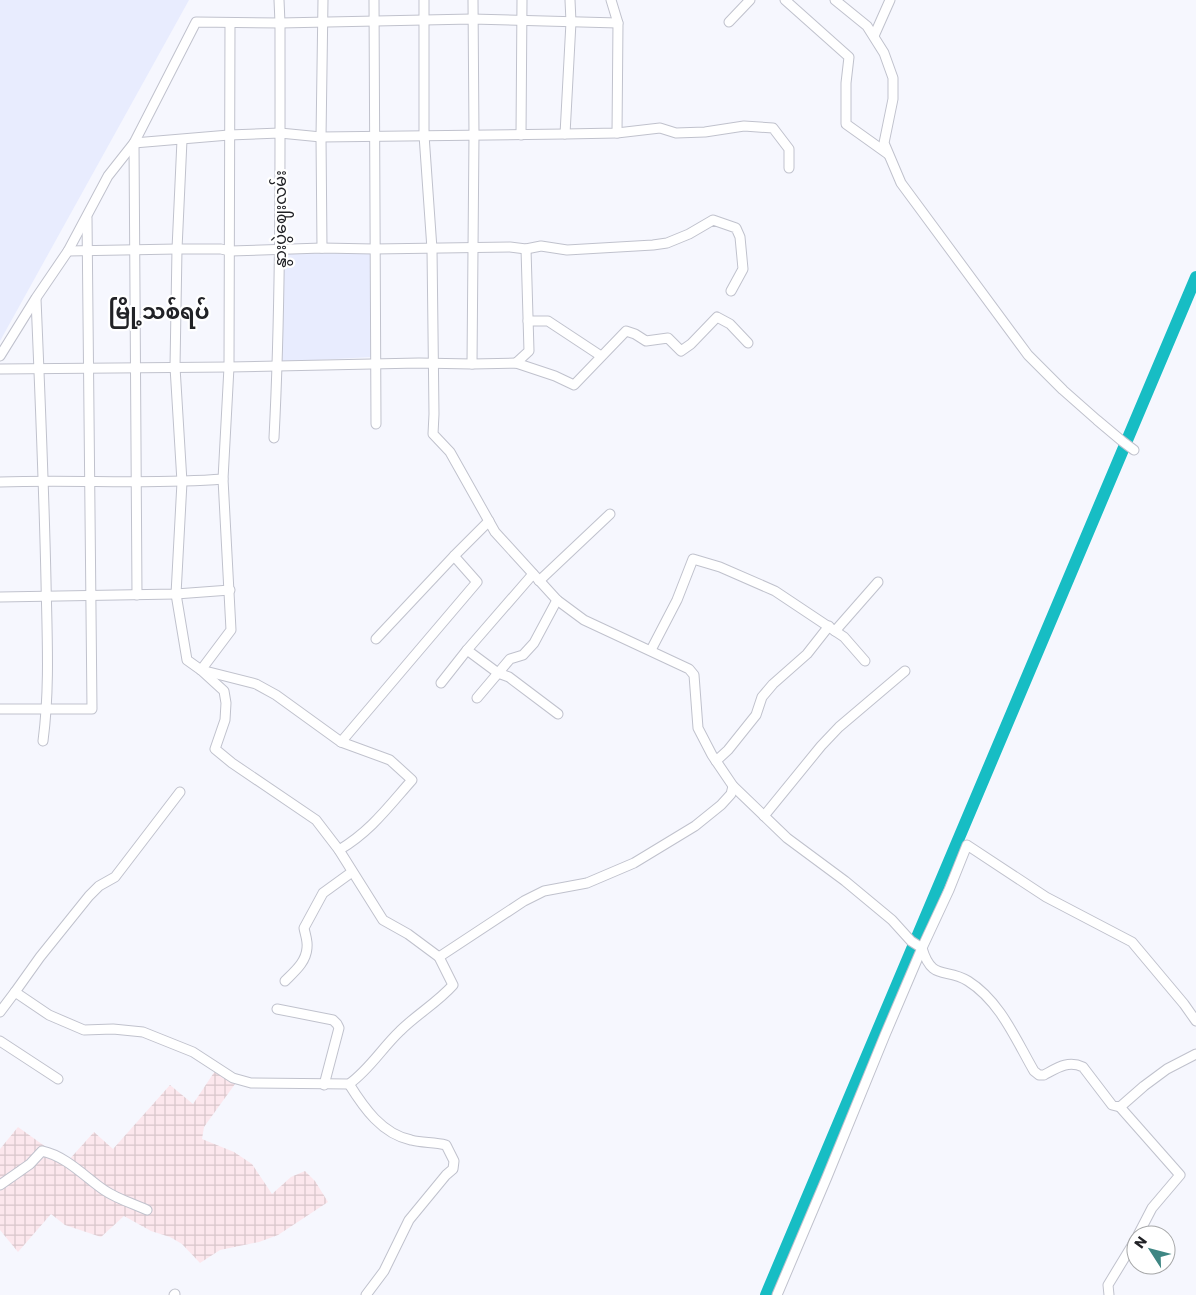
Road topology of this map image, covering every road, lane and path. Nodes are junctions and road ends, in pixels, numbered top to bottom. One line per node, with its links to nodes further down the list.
1 (279, 0): 21 (street, နွားပွဲဈေးလမ်း)
2 (323, 0): 17 (street)
3 (374, 0): 16 (street)
4 (424, 0): 14 (street)
5 (472, 0): 13 (street)
6 (522, 0): 15 (street)
7 (570, 0): 18 (street)
8 (611, 0): 22 (street)
9 (750, 0): 19 (street)
10 (785, 0): 35 (street)
11 (835, 0): 23 (street)
12 (890, 0): 23 (street)
13 (472, 19): 14 (street); 15 (street); 29 (street)
14 (424, 20): 16 (street); 28 (street)
15 (522, 20): 18 (street); 30 (street)
16 (374, 21): 17 (street); 32 (street)
17 (323, 22): 21 (street); 31 (street)
18 (571, 22): 22 (street); 26 (street)
19 (730, 22)
20 (230, 23): 21 (street); 27 (street); 34 (street)
21 (280, 23): 24 (street, နွားပွဲဈေးလမ်း)
22 (618, 23): 25 (street)
23 (874, 36): 35 (street)
24 (280, 133): 27 (street); 31 (street); 42 (street, နွားပွဲဈေးလမ်း)
25 (617, 133): 26 (street); 36 (street)
26 (565, 134): 30 (street)
27 (229, 135): 33 (street); 48 (street)
28 (424, 135): 29 (street); 32 (street); 44 (street)
29 (474, 135): 30 (street); 38 (street)
30 (521, 135)
31 (321, 137): 32 (street); 39 (street)
32 (374, 137): 43 (street)
33 (182, 140): 34 (street); 41 (street)
34 (134, 143): 37 (street); 45 (street)
35 (888, 154): 68 (street)
36 (789, 168)
37 (88, 216): 46 (street); 47 (street)
38 (473, 247): 40 (street); 44 (street); 58 (street)
39 (322, 248): 42 (street); 43 (street)
40 (526, 248): 49 (street); 51 (street)
41 (177, 249): 45 (street); 48 (street); 62 (street)
42 (280, 249): 48 (street); 59 (street, နွားပွဲဈေးလမ်း)
43 (374, 249): 44 (street); 56 (street)
44 (432, 249): 57 (street)
45 (134, 250): 47 (street); 61 (street)
46 (68, 251): 47 (street); 50 (street)
47 (87, 251): 60 (street)
48 (230, 251): 63 (street)
49 (731, 291)
50 (36, 298): 53 (street); 64 (street)
51 (528, 321): 54 (street); 55 (street)
52 (748, 343): 54 (street)
53 (0, 356)
54 (601, 356): 55 (street)
55 (516, 363): 58 (street)
56 (376, 364): 57 (street); 59 (street); 66 (street)
57 (433, 364): 58 (street); 76 (street)
58 (472, 364)
59 (278, 366): 63 (street); 67 (street, နွားပွဲဈေးလမ်း)
60 (89, 367): 61 (street); 64 (street); 71 (street)
61 (136, 367): 62 (street); 73 (street)
62 (175, 367): 63 (street); 74 (street)
63 (230, 367): 69 (street)
64 (39, 368): 65 (street); 70 (street)
65 (0, 369)
66 (376, 424)
67 (274, 438)
68 (1134, 450)
69 (223, 479): 74 (street); 80 (street)
70 (44, 480): 71 (street); 72 (street); 82 (street)
71 (90, 481): 73 (street); 84 (street)
72 (0, 482)
73 (136, 482): 74 (street); 83 (street)
74 (182, 482): 81 (street)
75 (610, 514): 78 (street)
76 (489, 522): 77 (street); 78 (street)
77 (454, 556): 88 (street); 101 (street)
78 (536, 578): 86 (street); 89 (street)
79 (878, 582): 87 (street)
80 (230, 590): 81 (street); 92 (street)
81 (176, 594): 83 (street); 92 (street)
82 (46, 595): 84 (street); 85 (street); 97 (street)
83 (137, 595): 84 (street)
84 (91, 596): 97 (street)
85 (0, 597)
86 (557, 600): 90 (street); 94 (street)
87 (832, 628): 90 (street); 91 (street); 102 (street)
88 (376, 638)
89 (467, 650): 94 (street); 95 (street)
90 (651, 650): 102 (street)
91 (865, 661)
92 (201, 670): 101 (street); 106 (street)
93 (905, 671): 105 (street)
94 (498, 673): 96 (street); 99 (street)
95 (441, 683)
96 (477, 698)
97 (48, 708): 98 (street); 100 (street)
98 (0, 709)
99 (558, 714)
100 (43, 741)
101 (341, 742): 106 (street)
102 (716, 761): 103 (street)
103 (733, 786): 105 (street); 109 (street)
104 (180, 792): 111 (street)
105 (764, 816): 108 (street)
106 (339, 850): 107 (street)
107 (352, 872): 109 (street); 110 (street)
108 (922, 948): 114 (street); 120 (street); 126 (street)
109 (440, 957): 118 (street)
110 (285, 981)
111 (15, 992): 113 (street); 119 (street)
112 (277, 1009): 119 (street)
113 (0, 1012)
114 (1196, 1021)
115 (0, 1041): 117 (street)
116 (1196, 1054): 120 (street)
117 (58, 1079)
118 (349, 1084): 119 (street); 125 (street)
119 (324, 1085)
120 (1120, 1107): 123 (street)
121 (0, 1184): 122 (street)
122 (147, 1210)
123 (1143, 1225)
124 (1126, 1255): 127 (street)
125 (366, 1295)
126 (777, 1295)
127 (1109, 1295)

